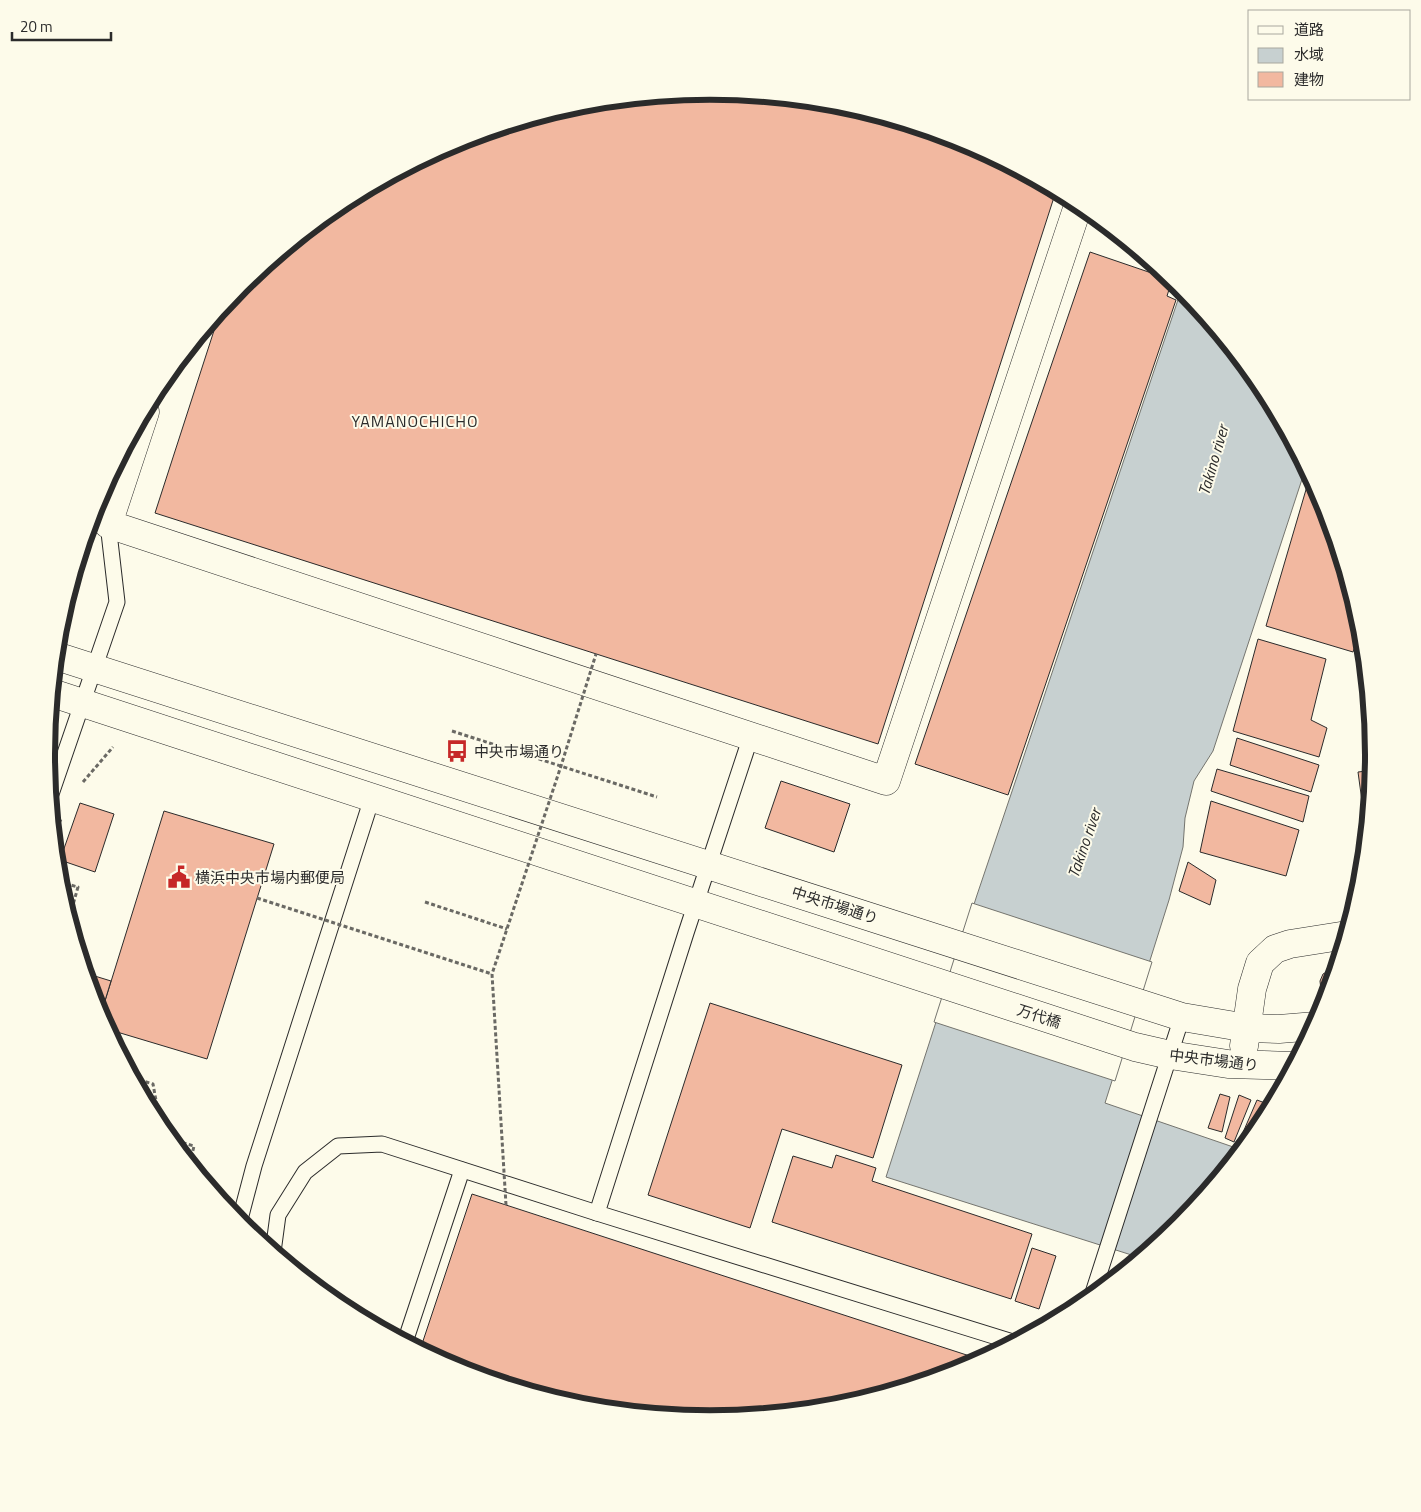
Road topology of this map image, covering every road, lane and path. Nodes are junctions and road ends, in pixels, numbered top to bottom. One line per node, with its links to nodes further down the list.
1 (1076, 212): 10 (street)
2 (134, 445): 3 (street)
3 (108, 524): 6 (lane); 10 (street)
4 (596, 654): 11 (path, bridge)
5 (63, 658): 6 (street, 中央市場通り)
6 (94, 668): 8 (lane); 15 (street, 中央市場通り)
7 (58, 695): 8 (street)
8 (82, 703): 12 (lane); 14 (street)
9 (452, 731): 11 (path)
10 (751, 736): 15 (lane)
11 (561, 766): 13 (path); 21 (path, bridge)
12 (56, 781)
13 (657, 796)
14 (372, 798): 19 (street); 38 (lane)
15 (708, 865): 19 (lane); 24 (street, 中央市場通り)
16 (68, 884): 20 (path)
17 (257, 898): 23 (path, bridge)
18 (425, 902): 21 (path)
19 (695, 903): 27 (street, 万代橋); 37 (lane)
20 (73, 906)
21 (507, 929): 23 (path, bridge)
22 (1341, 936): 26 (street)
23 (492, 974): 36 (path, bridge)
24 (1182, 1018): 26 (street); 28 (lane)
25 (1307, 1027): 26 (street)
26 (1247, 1028): 29 (street)
27 (1136, 1046): 28 (street, 中央市場通り)
28 (1170, 1056): 29 (street, 中央市場通り); 40 (lane)
29 (1242, 1065): 30 (street, 中央市場通り)
30 (1288, 1066)
31 (141, 1080): 32 (path)
32 (157, 1107)
33 (181, 1142): 34 (path)
34 (191, 1157)
35 (462, 1170): 37 (lane); 39 (lane); 41 (lane)
36 (506, 1205)
37 (597, 1213): 42 (lane)
38 (241, 1214)
39 (274, 1245)
40 (1095, 1287)
41 (406, 1336)
42 (1008, 1340)

